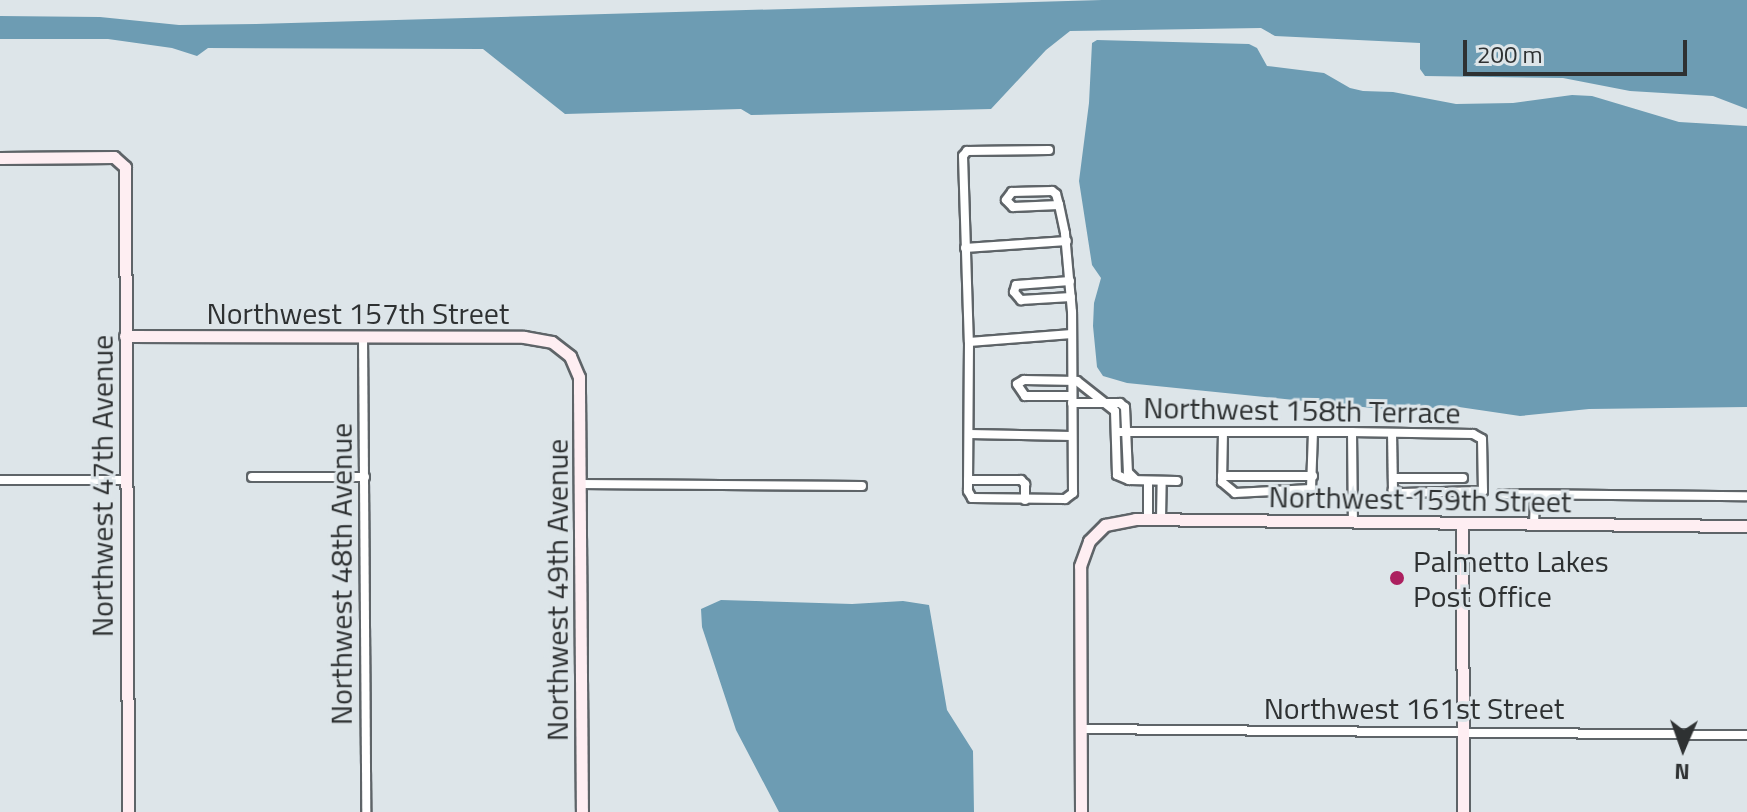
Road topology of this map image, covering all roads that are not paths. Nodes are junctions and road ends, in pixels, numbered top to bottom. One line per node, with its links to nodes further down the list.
1 (1049, 150): 5 (street)
2 (0, 158): 9 (street, Northwest 47th Avenue)
3 (1059, 205): 3 (street); 4 (street)
4 (1067, 241): 5 (street); 6 (street)
5 (965, 248): 11 (street)
6 (1070, 281): 7 (street); 7 (street)
7 (1071, 297): 8 (street)
8 (1072, 334): 11 (street); 13 (street)
9 (125, 336): 10 (street, Northwest 157th Street); 31 (street, Northwest 47th Avenue)
10 (363, 336): 12 (street, Northwest 157th Street); 27 (street, Northwest 48th Avenue)
11 (969, 342): 22 (street)
12 (576, 369): 37 (street, Northwest 49th Avenue)
13 (1072, 380): 14 (street); 14 (street); 15 (street)
14 (1072, 400): 15 (street); 23 (street)
15 (1100, 402): 16 (street); 17 (street)
16 (1116, 432): 17 (street, Northwest 158th Terrace); 33 (street)
17 (1127, 432): 18 (street, Northwest 158th Terrace); 33 (street)
18 (1223, 432): 19 (street, Northwest 158th Terrace); 24 (street)
19 (1313, 432): 20 (street, Northwest 158th Terrace); 25 (street, Northwest 159th Street)
20 (1352, 432): 21 (street, Northwest 158th Terrace); 45 (street)
21 (1392, 433): 28 (street); 28 (street, Northwest 158th Terrace)
22 (969, 434): 23 (street); 32 (street)
23 (1072, 436): 42 (street)
24 (1222, 476): 25 (street); 25 (street, Northwest 159th Street)
25 (1313, 476)
26 (252, 477): 27 (street)
27 (365, 477): 53 (street, Northwest 48th Avenue)
28 (1393, 478): 29 (street)
29 (1463, 478)
30 (0, 480): 31 (street)
31 (127, 480): 52 (street, Northwest 47th Avenue)
32 (968, 480): 42 (street); 42 (street)
33 (1136, 480): 34 (street)
34 (1148, 481): 35 (street); 43 (street)
35 (1162, 481): 36 (street); 44 (street)
36 (1177, 481)
37 (580, 484): 38 (street); 54 (street, Northwest 49th Avenue)
38 (862, 486)
39 (1502, 494): 40 (street, Northwest 159th Street)
40 (1535, 495): 41 (street, Northwest 159th Street); 47 (street)
41 (1747, 496)
42 (1025, 500)
43 (1148, 519): 44 (street, Northwest 159th Street); 49 (street, Northwest 159th Street)
44 (1161, 520): 45 (street, Northwest 159th Street)
45 (1353, 522): 46 (street, Northwest 159th Street)
46 (1462, 523): 47 (street, Northwest 159th Street); 50 (street)
47 (1534, 525): 48 (street, Northwest 159th Street)
48 (1747, 526)
49 (1081, 729): 50 (street, Northwest 161st Street); 55 (street)
50 (1463, 733): 51 (street, Northwest 161st Street); 56 (street)
51 (1747, 735)
52 (128, 812)
53 (366, 812)
54 (582, 812)
55 (1081, 812)
56 (1463, 812)

